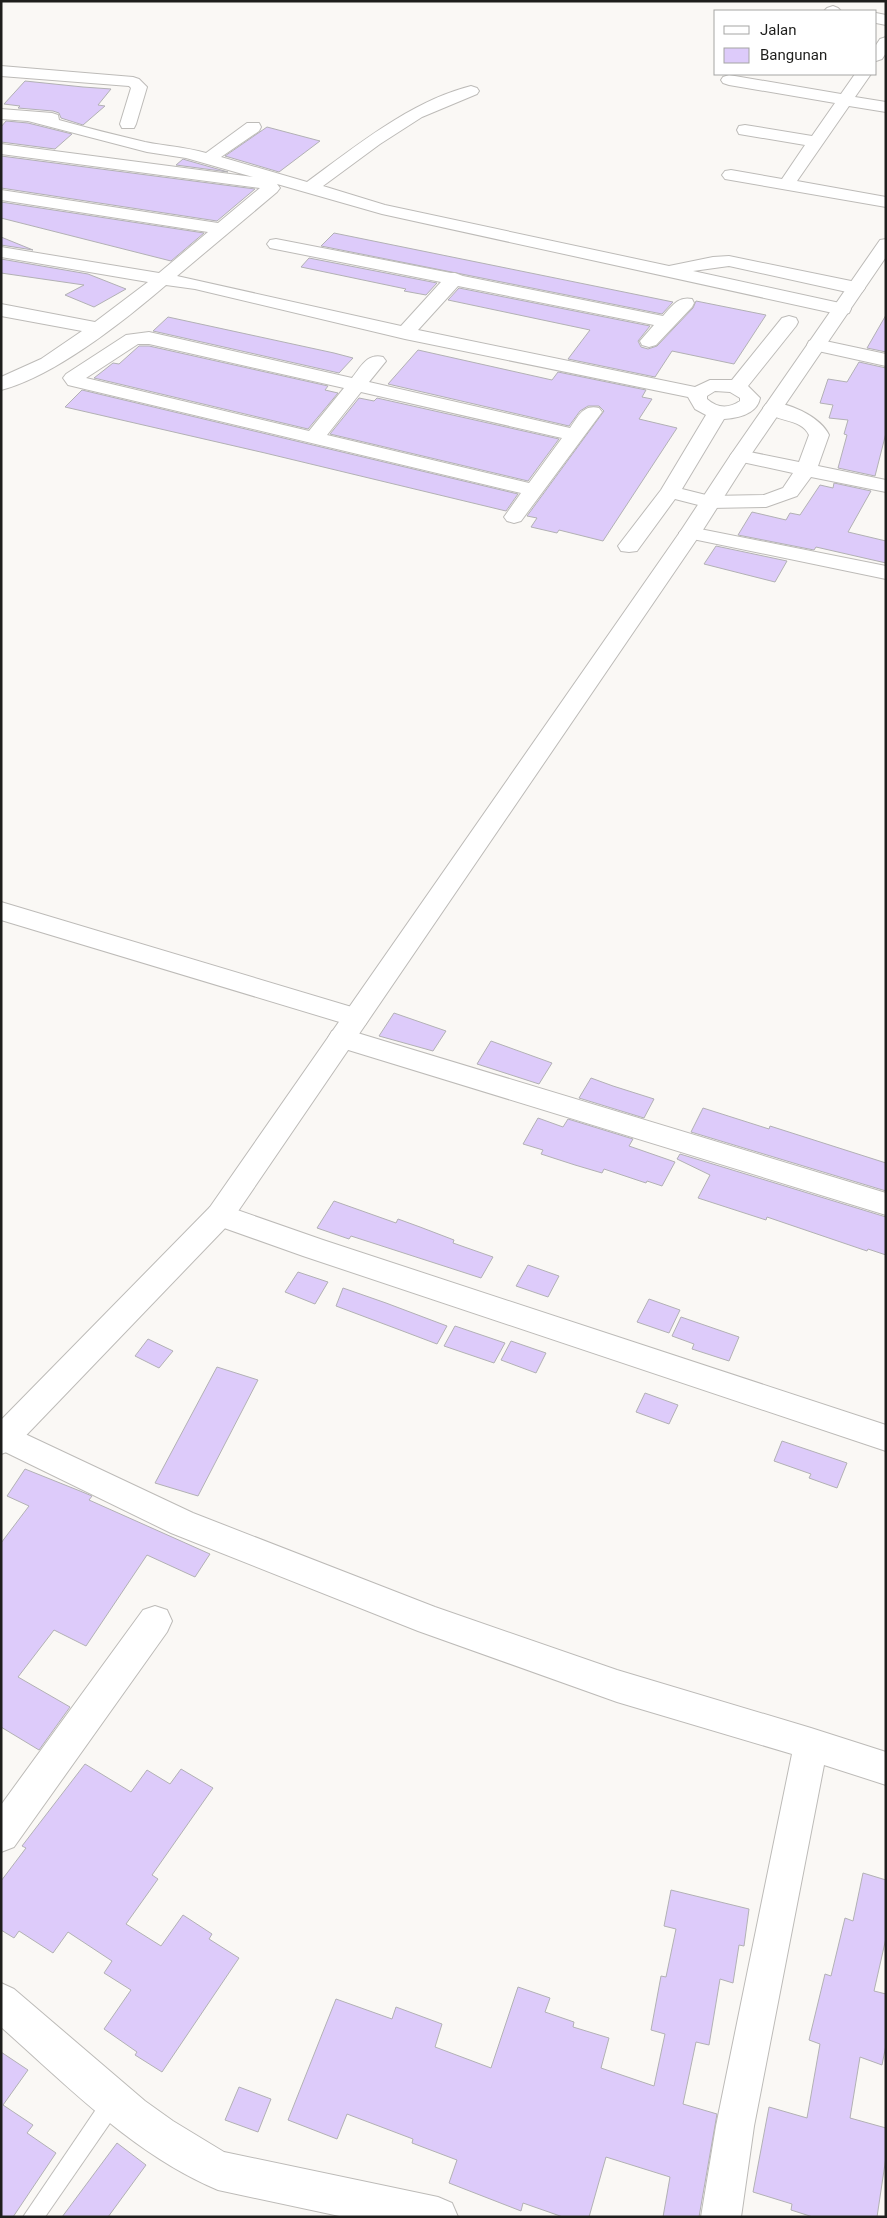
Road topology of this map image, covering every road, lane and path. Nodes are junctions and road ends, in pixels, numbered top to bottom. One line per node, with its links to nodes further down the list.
1 (886, 42): 2 (street)
2 (877, 55)
3 (1, 71): 11 (street)
4 (862, 75): 7 (street)
5 (729, 80): 7 (street)
6 (470, 91): 22 (street)
7 (845, 100): 8 (street); 14 (street)
8 (886, 107)
9 (1, 114): 10 (street)
10 (32, 116): 11 (street); 17 (street)
11 (128, 124): 17 (street)
12 (253, 127): 18 (street)
13 (745, 130): 14 (street)
14 (816, 142): 21 (street)
15 (1, 149): 25 (street)
16 (338, 149): 20 (street)
17 (188, 154): 18 (street)
18 (208, 159): 20 (street)
19 (731, 175): 21 (street)
20 (289, 182): 22 (street)
21 (787, 184): 24 (street)
22 (311, 187): 29 (street)
23 (1, 195): 25 (street)
24 (886, 202)
25 (223, 229): 31 (street)
26 (276, 244): 30 (street)
27 (886, 244): 32 (street)
28 (1, 252): 31 (street)
29 (665, 272): 32 (street); 34 (street)
30 (455, 278): 36 (street); 40 (street)
31 (178, 280): 38 (street); 40 (street)
32 (856, 288): 34 (street)
33 (685, 303): 36 (street)
34 (842, 309): 41 (street)
35 (1, 310): 38 (street)
36 (667, 322): 39 (street)
37 (789, 322): 47 (street)
38 (98, 328): 44 (street)
39 (649, 341)
40 (392, 345): 46 (street); 48 (street)
41 (816, 345): 42 (street); 49 (street)
42 (886, 360)
43 (1, 370): 44 (street)
44 (24, 375): 45 (street)
45 (1, 384)
46 (356, 386): 53 (street); 54 (street); 54 (street)
47 (741, 389): 48 (street); 49 (street); 51 (street)
48 (698, 393): 51 (street)
49 (778, 401): 52 (street); 56 (street)
50 (592, 412): 53 (street)
51 (725, 412): 52 (street); 59 (street)
52 (758, 429): 55 (street)
53 (574, 435): 58 (street)
54 (314, 438): 58 (street)
55 (740, 456): 56 (street); 60 (street)
56 (806, 470): 57 (street); 60 (street)
57 (886, 486)
58 (533, 490): 61 (street)
59 (670, 492): 60 (street); 63 (street)
60 (710, 502): 62 (street)
61 (514, 516)
62 (690, 533): 64 (street); 66 (street)
63 (629, 546)
64 (886, 573)
65 (1, 912): 66 (street)
66 (348, 1028): 67 (street); 68 (street)
67 (886, 1204)
68 (220, 1215): 69 (street); 70 (street)
69 (886, 1438)
70 (3, 1440): 72 (street)
71 (156, 1621): 74 (street)
72 (811, 1744): 73 (street); 79 (street)
73 (886, 1769)
74 (1, 1835)
75 (1, 2002): 76 (street)
76 (114, 2100): 77 (lane); 78 (street)
77 (33, 2217)
78 (438, 2217)
79 (721, 2217)

